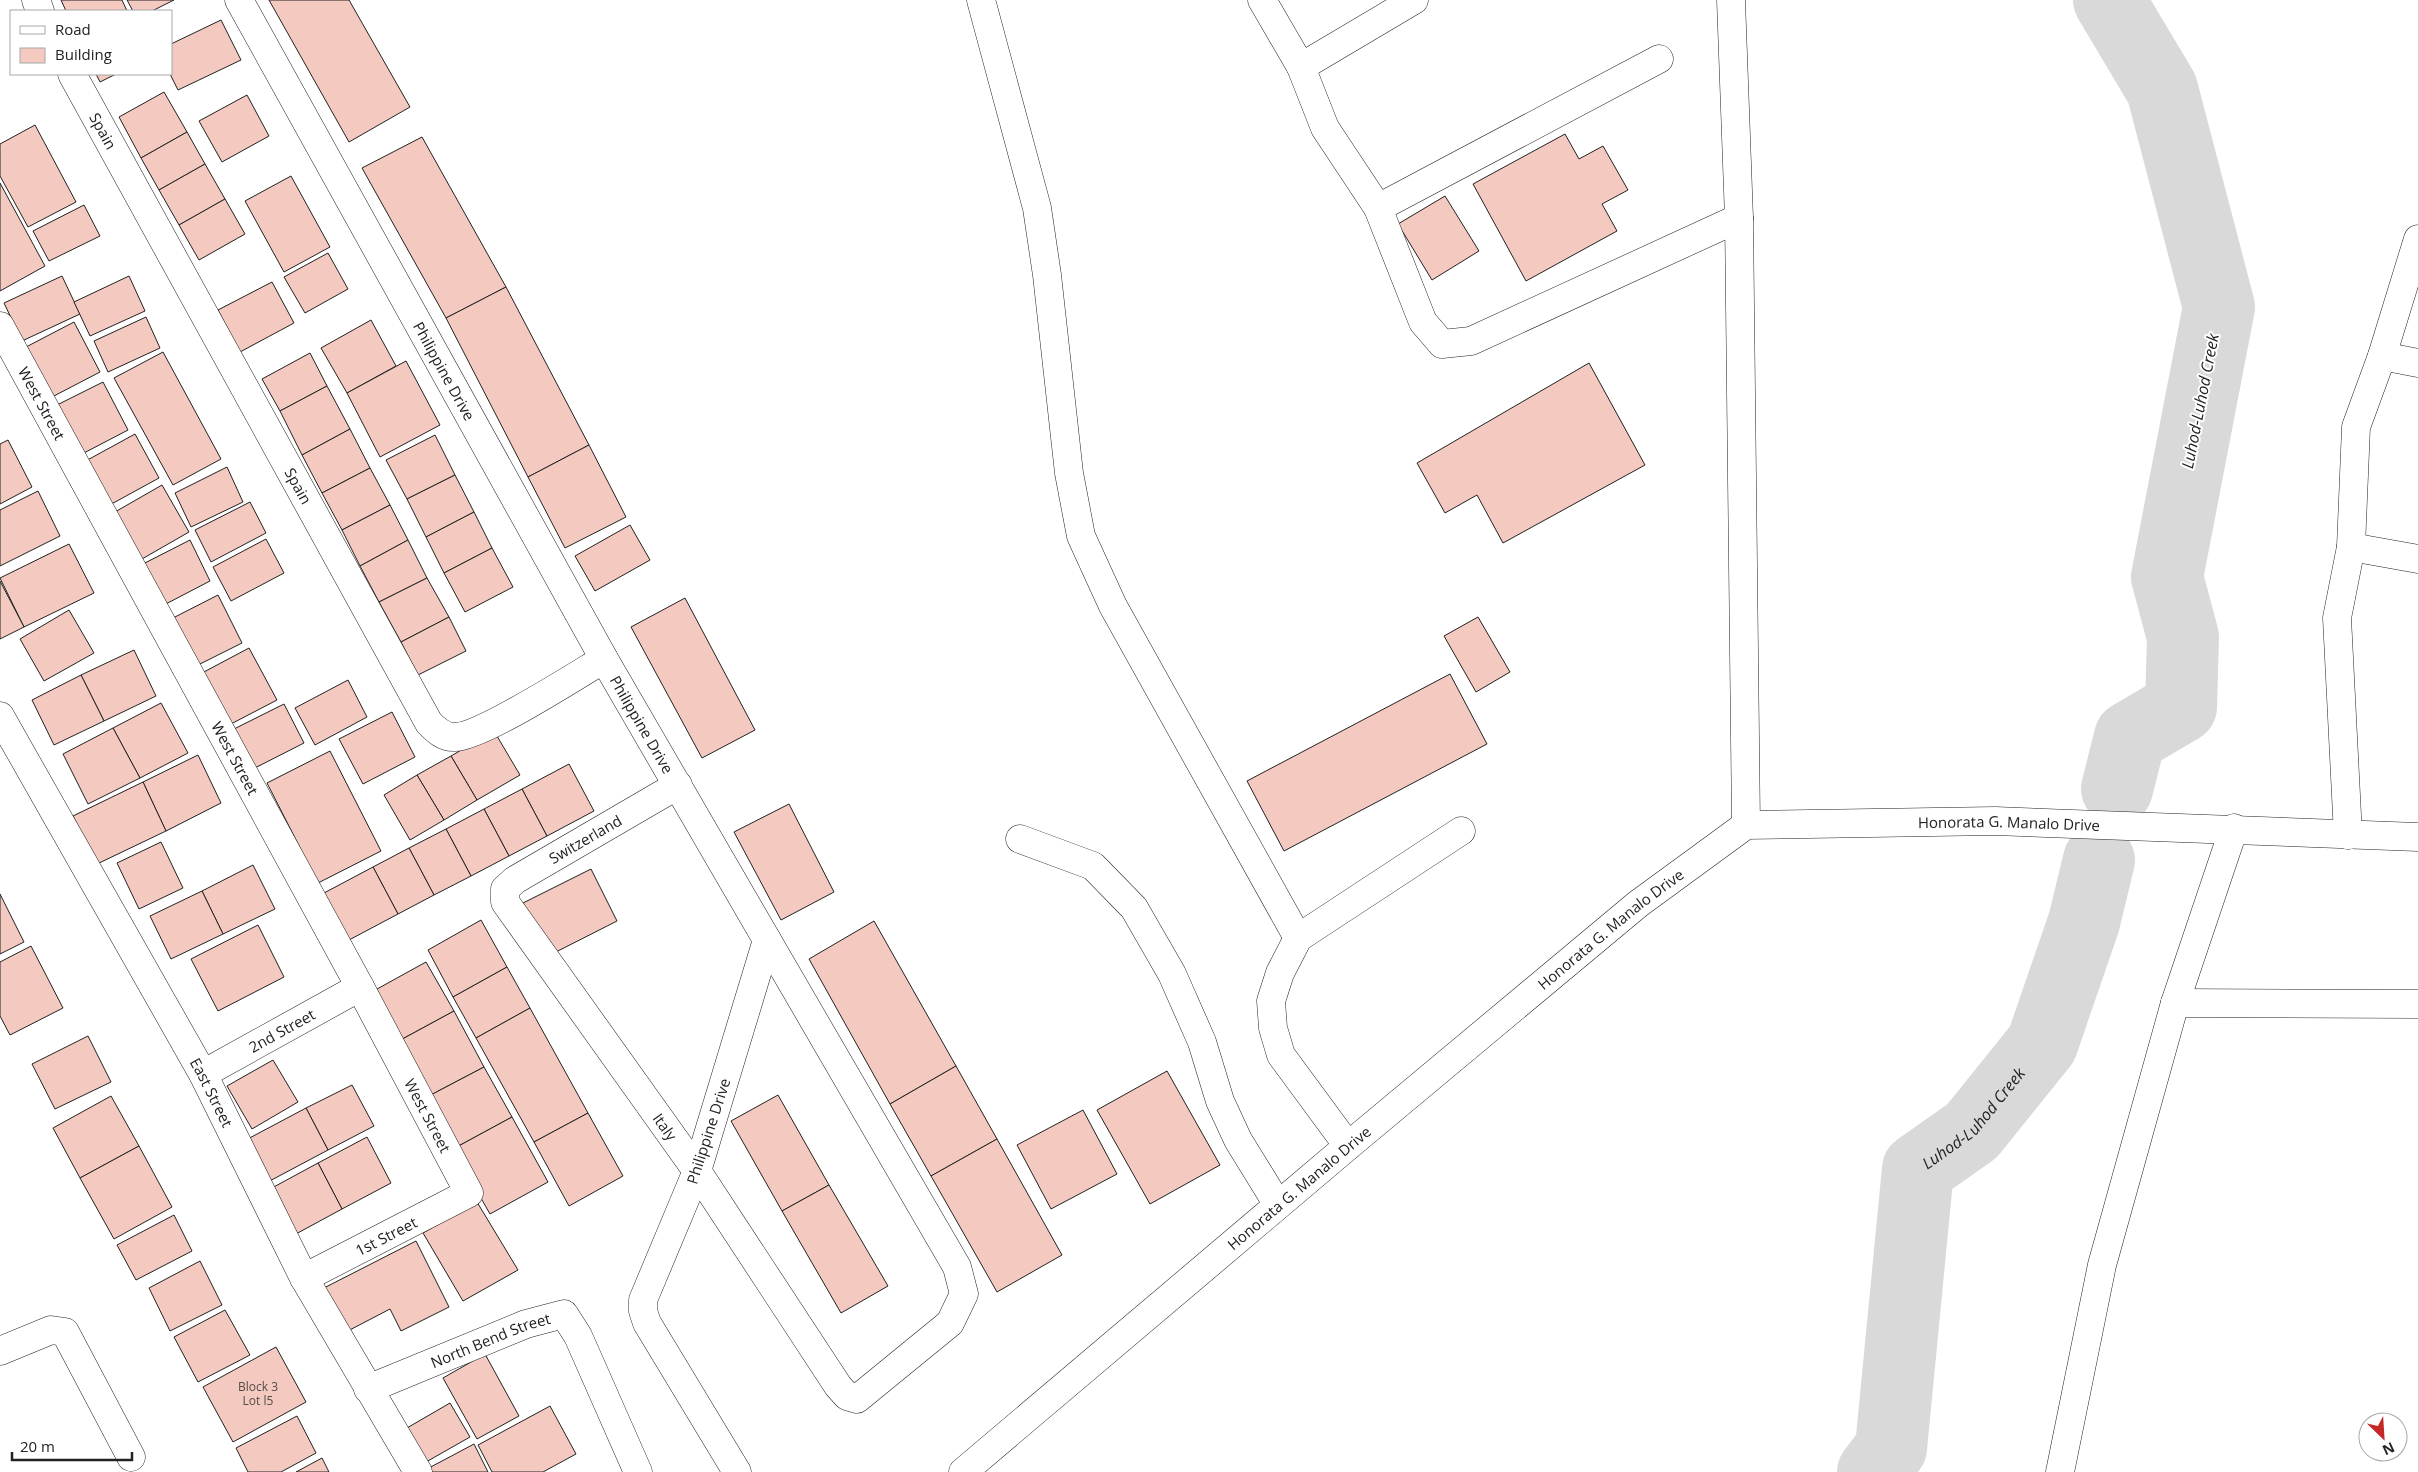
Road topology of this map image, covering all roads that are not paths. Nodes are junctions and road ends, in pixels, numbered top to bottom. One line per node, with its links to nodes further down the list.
1 (239, 0): 17 (street, Philippine Drive)
2 (981, 0): 27 (street)
3 (1262, 0): 7 (street)
4 (1414, 0): 7 (street)
5 (1731, 0): 10 (street)
6 (1659, 59): 9 (street)
7 (1301, 67): 9 (street)
8 (73, 75): 17 (street, Spain)
9 (1378, 208): 10 (street)
10 (1739, 218): 20 (street)
11 (2418, 238): 13 (street)
12 (0, 326): 29 (street, West Street)
13 (2382, 356): 14 (street); 15 (street)
14 (2418, 363)
15 (2350, 547): 16 (street); 23 (street)
16 (2418, 559)
17 (604, 659): 19 (street, Philippine Drive)
18 (0, 716): 32 (street, East Street)
19 (678, 785): 26 (street, Switzerland); 28 (street, Philippine Drive)
20 (1746, 825): 21 (street, Honorata G. Manalo Drive); 33 (street, Honorata G. Manalo Drive)
21 (2234, 828): 23 (street, Honorata G. Manalo Drive); 30 (street)
22 (1461, 831): 27 (street)
23 (2348, 835): 24 (street, Honorata G. Manalo Drive)
24 (2418, 837)
25 (1020, 839): 36 (street)
26 (505, 902): 34 (street, Italy)
27 (1298, 938): 33 (street)
28 (768, 940): 34 (street, Philippine Drive); 34 (street, Italy)
29 (360, 987): 32 (street, 2nd Street); 35 (street, West Street)
30 (2175, 1003): 31 (street); 45 (street)
31 (2418, 1004)
32 (203, 1074): 37 (street, East Street)
33 (1348, 1146): 36 (street, Honorata G. Manalo Drive)
34 (697, 1171): 43 (street, Philippine Drive)
35 (469, 1193): 37 (street, 1st Street)
36 (1278, 1205): 44 (street, Honorata G. Manalo Drive)
37 (304, 1278): 39 (street, East Street)
38 (0, 1351): 40 (street)
39 (368, 1389): 41 (street, East Street); 42 (street, North Bend Street)
40 (131, 1457)
41 (418, 1472)
42 (638, 1472)
43 (737, 1472)
44 (963, 1472)
45 (2060, 1472)

